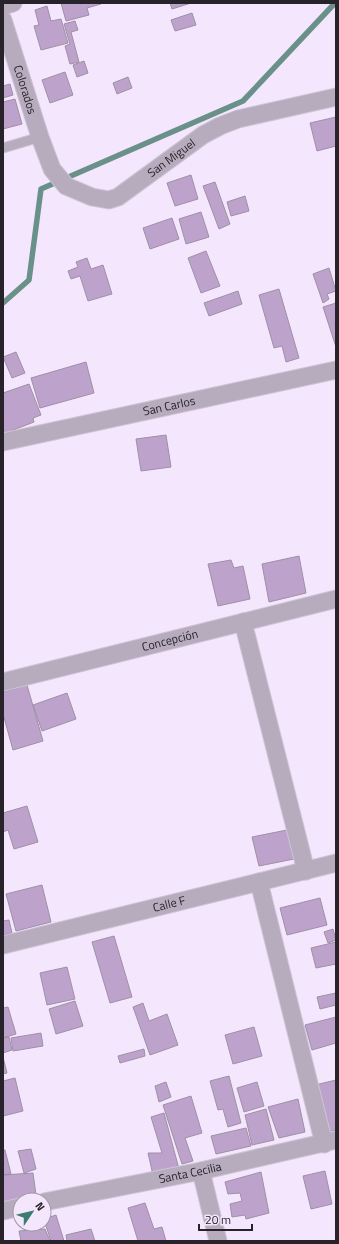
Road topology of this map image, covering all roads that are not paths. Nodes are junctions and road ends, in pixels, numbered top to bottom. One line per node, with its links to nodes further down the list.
1 (13, 3): 2 (street)
2 (3, 6)
3 (3, 20): 5 (street, Colorados)
4 (336, 97): 5 (street, San Miguel)
5 (40, 137): 6 (lane)
6 (3, 148)
7 (336, 370): 8 (street, San Carlos)
8 (3, 442)
9 (336, 600): 10 (street, Concepción)
10 (243, 622): 11 (street, Concepción); 13 (street)
11 (3, 682)
12 (336, 863): 13 (street, Calle F)
13 (306, 871): 14 (street, Calle F)
14 (259, 882): 15 (street, Calle F); 16 (street)
15 (3, 945)
16 (330, 1142): 17 (street, Santa Cecilia)
17 (200, 1171): 18 (street, Santa Cecilia); 19 (street)
18 (52, 1200)
19 (218, 1241)

